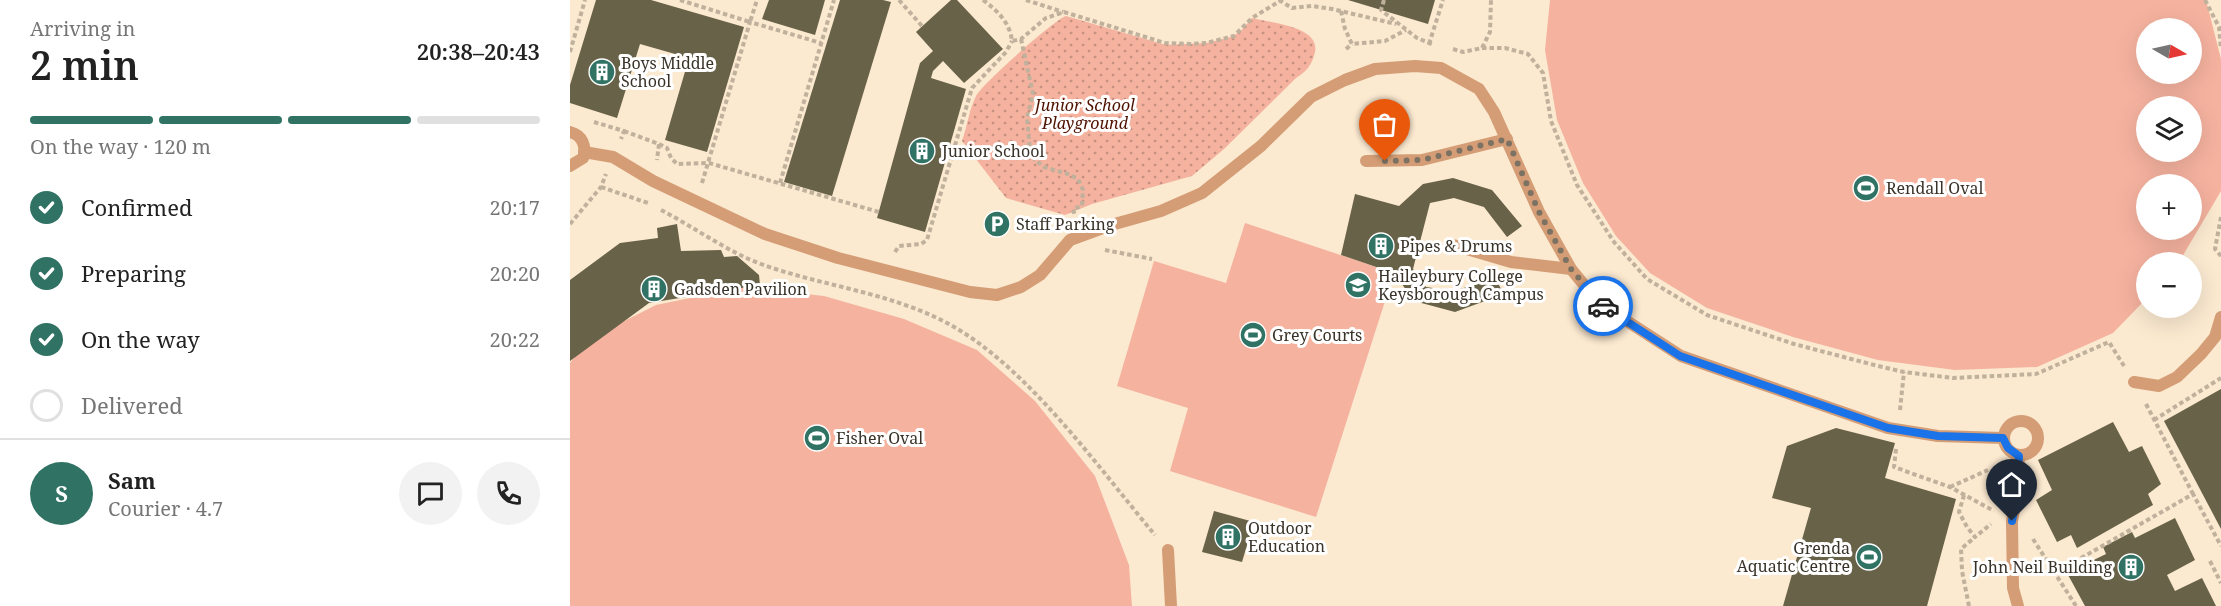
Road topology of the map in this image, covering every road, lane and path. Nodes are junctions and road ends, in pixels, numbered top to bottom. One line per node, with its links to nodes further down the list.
1 (585, 0): 29 (path)
2 (680, 0): 15 (path)
3 (757, 0): 15 (path)
4 (834, 0): 21 (path)
5 (899, 0): 17 (path)
6 (983, 0): 20 (path)
7 (1026, 0): 14 (path)
8 (1384, 0): 16 (path)
9 (1443, 0): 23 (path)
10 (1491, 0): 26 (path)
11 (2205, 0): 28 (path)
12 (1280, 1): 13 (path); 14 (path)
13 (1341, 11): 16 (path); 22 (path)
14 (1064, 12): 19 (path)
15 (750, 22): 21 (path); 35 (path)
16 (1399, 25): 18 (path)
17 (922, 27)
18 (1406, 30): 22 (path); 23 (path)
19 (1021, 39): 20 (path); 41 (path)
20 (1012, 41): 48 (path)
21 (821, 43): 37 (path)
22 (1353, 44): 27 (path)
23 (1429, 44): 24 (path)
24 (1438, 46)
25 (1446, 48): 26 (path)
26 (1482, 48): 51 (path)
27 (1346, 49)
28 (2221, 49)
29 (570, 52)
30 (570, 132): 33 (lane)
31 (1507, 139): 34 (lane); 47 (lane); 48 (lane)
32 (659, 144): 35 (path)
33 (584, 152): 36 (lane); 38 (lane)
34 (1366, 161)
35 (709, 163): 37 (path); 38 (path)
36 (570, 166)
37 (780, 184): 40 (path)
38 (696, 202): 48 (lane)
39 (659, 209): 49 (path)
40 (879, 212)
41 (1075, 216)
42 (2221, 217): 45 (path)
43 (1453, 245): 47 (lane)
44 (1098, 249): 46 (path)
45 (2221, 256)
46 (1152, 259)
47 (1571, 269): 56 (lane)
48 (889, 272): 49 (path)
49 (881, 298): 68 (path)
50 (2221, 317): 53 (lane)
51 (1904, 372): 53 (path); 54 (path)
52 (2221, 378): 55 (path)
53 (2134, 382): 55 (path)
54 (1900, 414)
55 (2154, 420): 61 (path)
56 (2003, 438): 58 (lane); 58 (lane)
57 (1896, 448): 60 (path)
58 (2019, 456): 74 (lane)
59 (1988, 470): 60 (path)
60 (1950, 487): 62 (path)
61 (2193, 494): 67 (path); 70 (path)
62 (1964, 495): 63 (path); 65 (path)
63 (1995, 512)
64 (1997, 521): 65 (path)
65 (1975, 537): 73 (path)
66 (2032, 538): 70 (path)
67 (2221, 546)
68 (1168, 550): 72 (lane)
69 (2210, 561): 71 (path)
70 (2055, 573): 75 (path)
71 (2221, 583)
72 (1171, 606)
73 (1969, 606)
74 (2018, 606)
75 (2076, 606)

